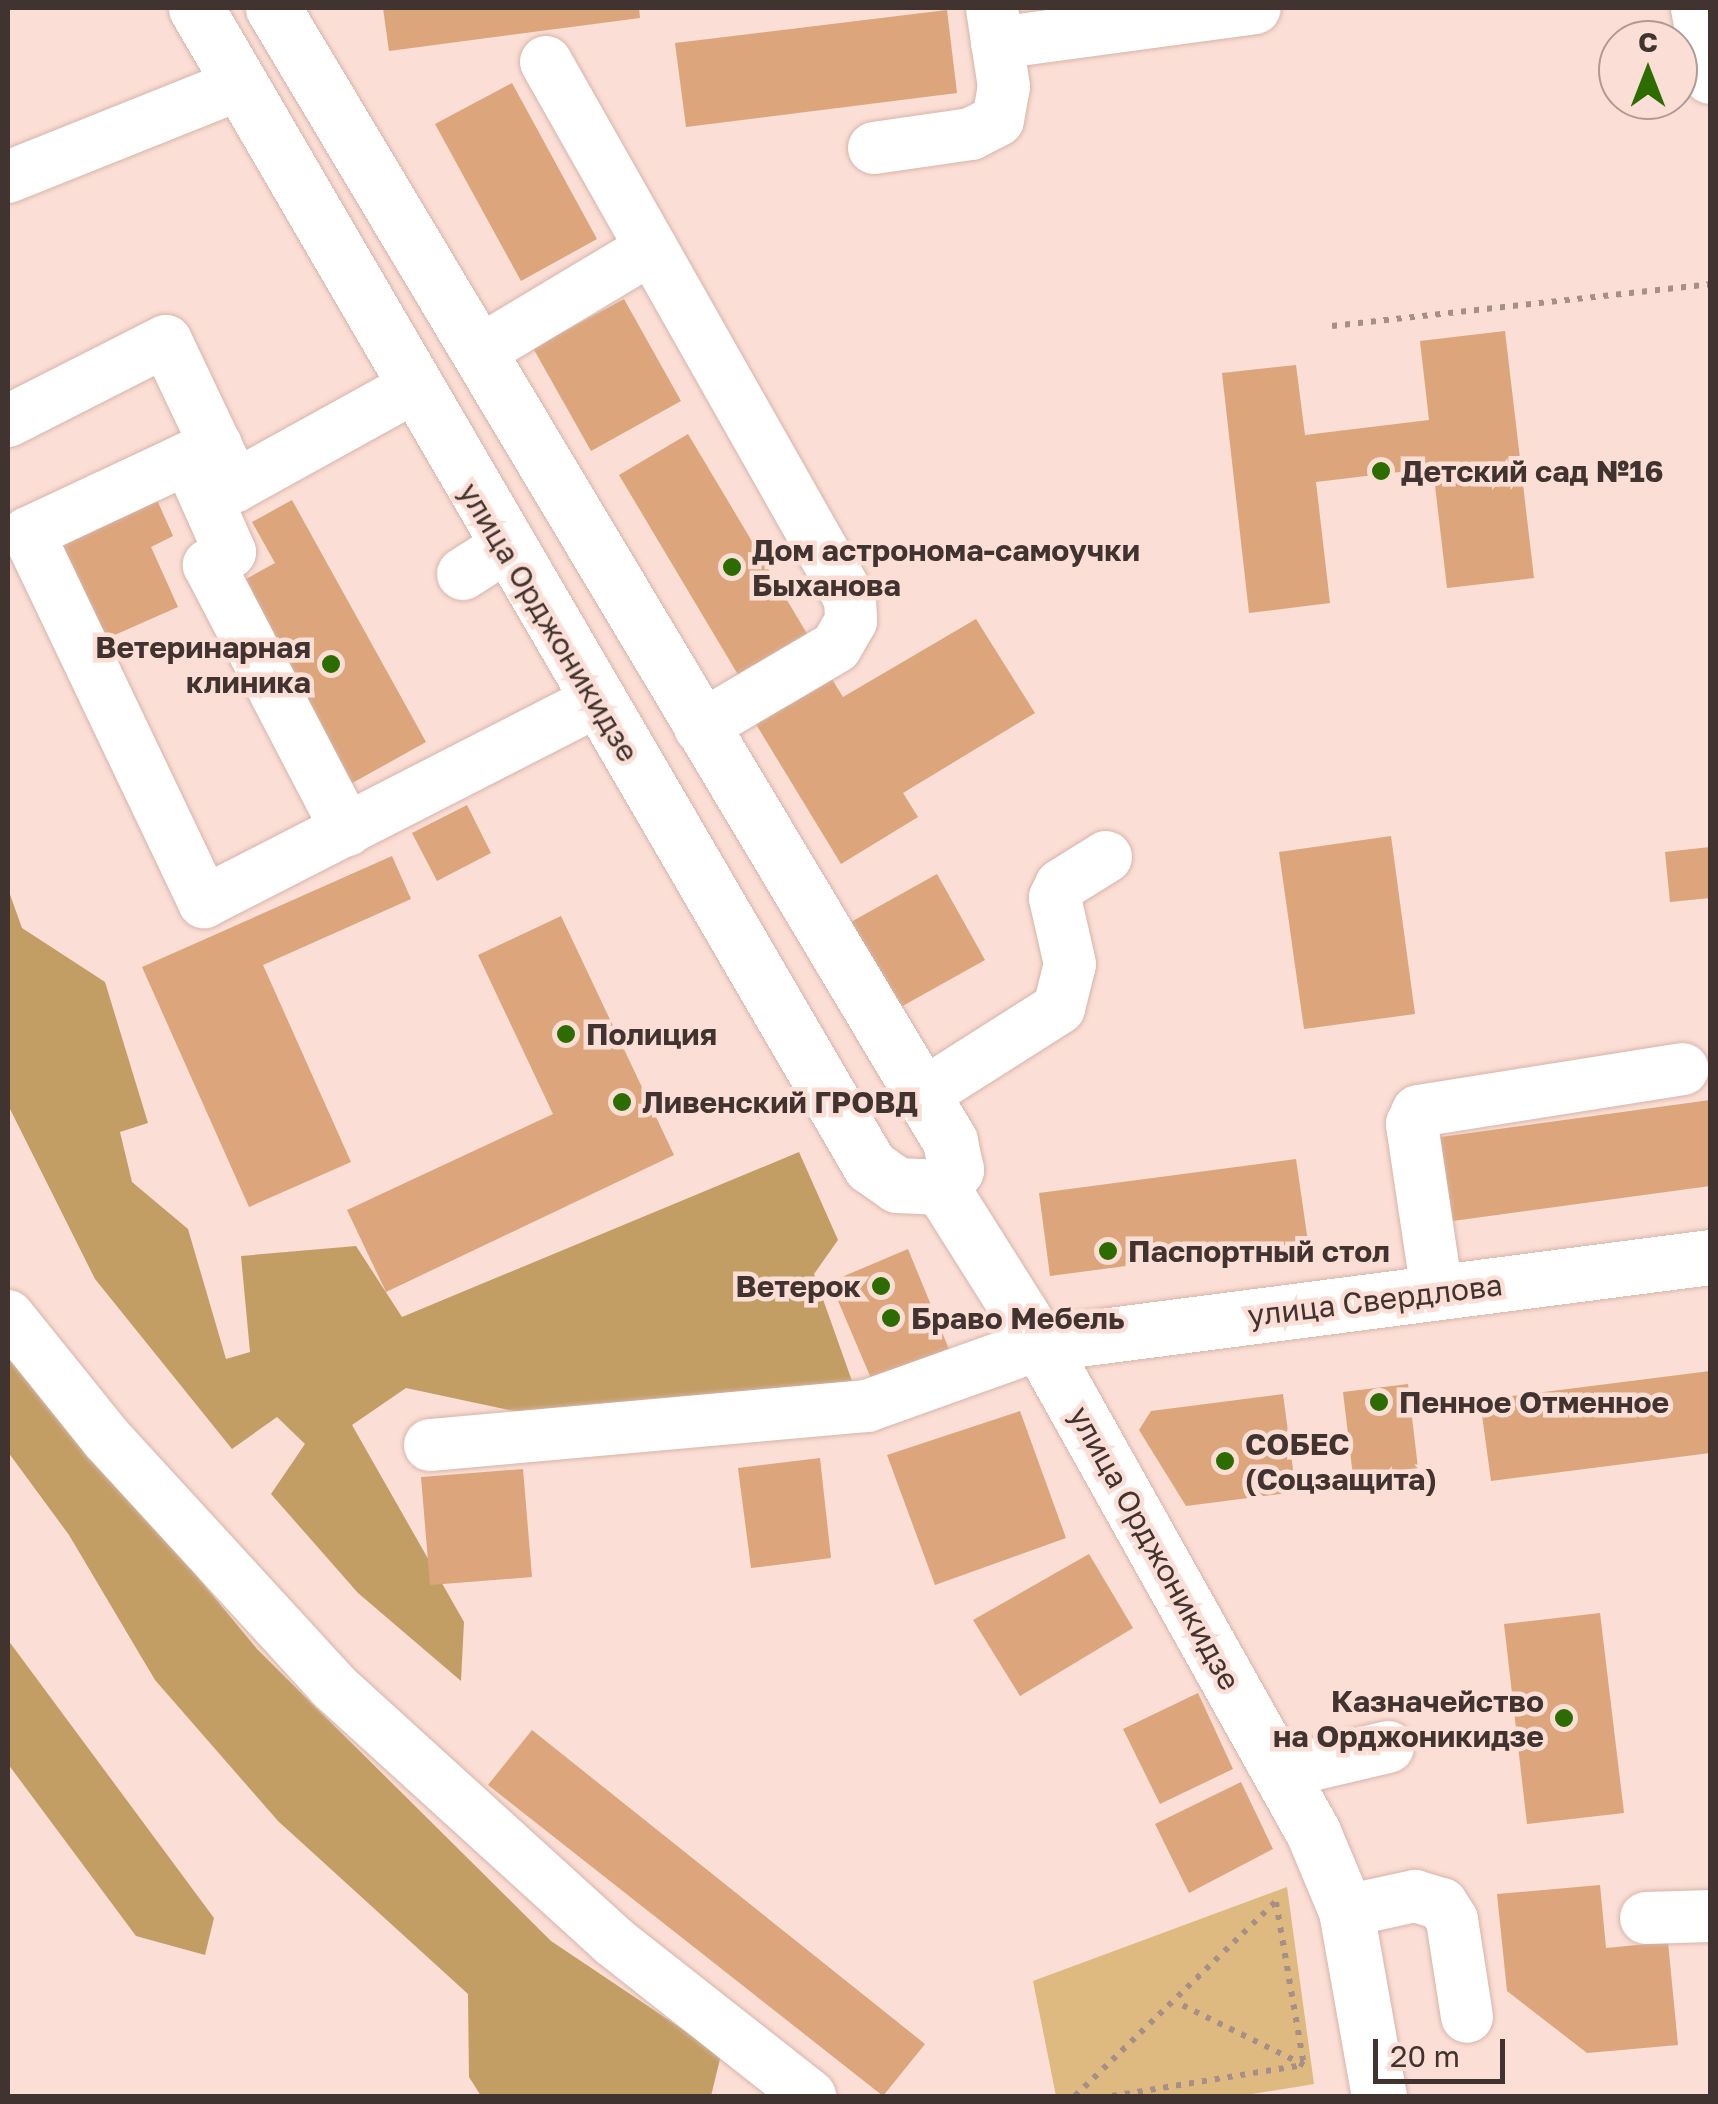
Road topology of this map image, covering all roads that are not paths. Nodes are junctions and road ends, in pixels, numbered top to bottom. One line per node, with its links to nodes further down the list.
1 (196, 8): 8 (main road, улица Орджоникидзе)
2 (272, 8): 12 (main road)
3 (1255, 8): 5 (lane)
4 (1697, 8): 7 (lane)
5 (994, 25): 9 (lane)
6 (546, 62): 11 (lane)
7 (1710, 78)
8 (241, 84): 10 (lane); 13 (main road, улица Орджоникидзе)
9 (874, 148)
10 (8, 177)
11 (652, 248): 12 (lane); 17 (lane)
12 (480, 351): 17 (main road)
13 (411, 389): 15 (lane); 16 (main road, улица Орджоникидзе)
14 (8, 422): 15 (lane)
15 (202, 451): 18 (lane); 18 (lane)
16 (596, 700): 18 (lane); 22 (main road, улица Орджоникидзе)
17 (700, 727): 21 (main road)
18 (346, 830)
19 (1106, 857): 21 (lane)
20 (1682, 1069): 24 (lane)
21 (919, 1097): 22 (main road)
22 (941, 1187): 26 (main road, улица Орджоникидзе)
23 (1710, 1258): 24 (main road, улица Свердлова)
24 (1437, 1292): 26 (main road, улица Свердлова)
25 (8, 1316): 34 (lane)
26 (1040, 1344): 27 (lane); 29 (main road, улица Орджоникидзе)
27 (430, 1445)
28 (1388, 1746): 29 (lane)
29 (1282, 1772): 30 (main road, улица Орджоникидзе)
30 (1346, 1911): 33 (lane); 35 (main road, улица Орджоникидзе)
31 (1710, 1916): 32 (lane)
32 (1646, 1918)
33 (1467, 2016)
34 (810, 2096)
35 (1379, 2096)

